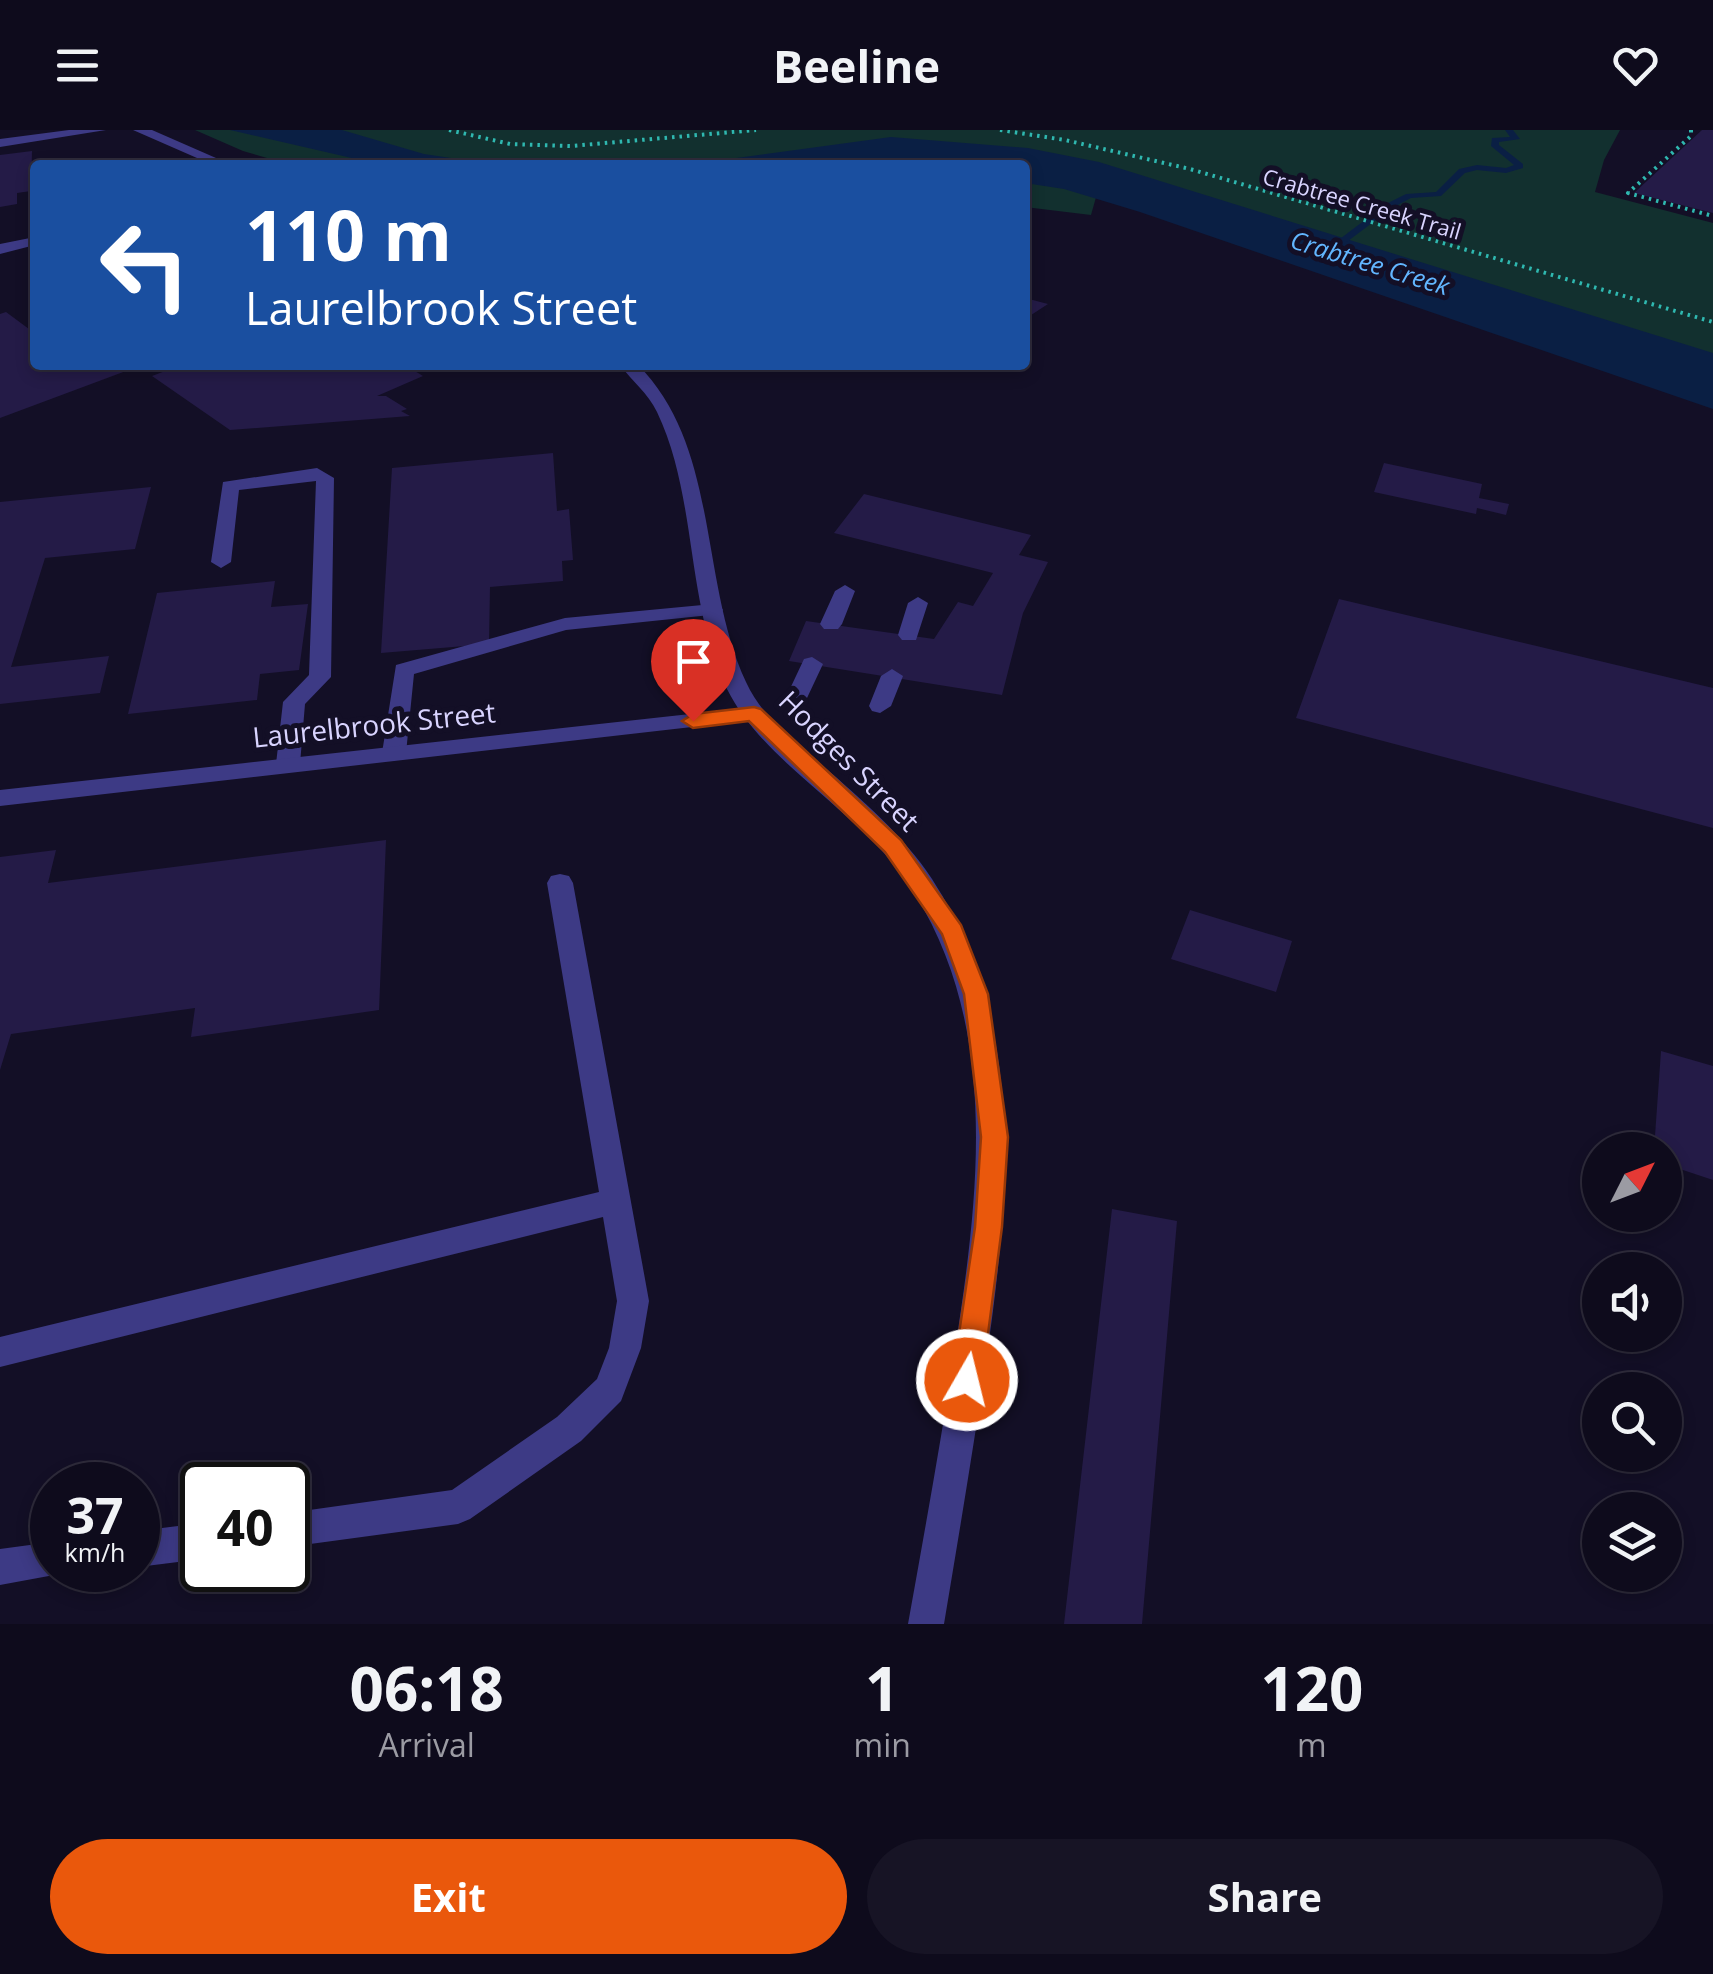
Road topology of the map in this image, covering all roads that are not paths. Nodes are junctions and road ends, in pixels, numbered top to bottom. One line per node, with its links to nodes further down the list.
1 (99, 130): 3 (street)
2 (140, 130): 4 (street)
3 (0, 143)
4 (213, 160)
5 (30, 242): 6 (street)
6 (0, 249)
7 (633, 370): 11 (street, Hodges Street)
8 (221, 562): 20 (street)
9 (844, 591): 12 (street)
10 (918, 602): 13 (street)
11 (713, 610): 18 (street, Hodges Street); 19 (street)
12 (831, 624)
13 (908, 635)
14 (812, 664): 16 (street)
15 (892, 676): 17 (street)
16 (799, 693)
17 (880, 706)
18 (754, 714): 19 (street, Laurelbrook Street); 28 (street, Hodges Street)
19 (394, 753): 20 (street, Laurelbrook Street)
20 (288, 764): 21 (street, Laurelbrook Street)
21 (0, 798)
22 (560, 883): 23 (street)
23 (616, 1201): 24 (street); 25 (street)
24 (0, 1352)
25 (310, 1527)
26 (30, 1563): 27 (street)
27 (0, 1567)
28 (926, 1624)

